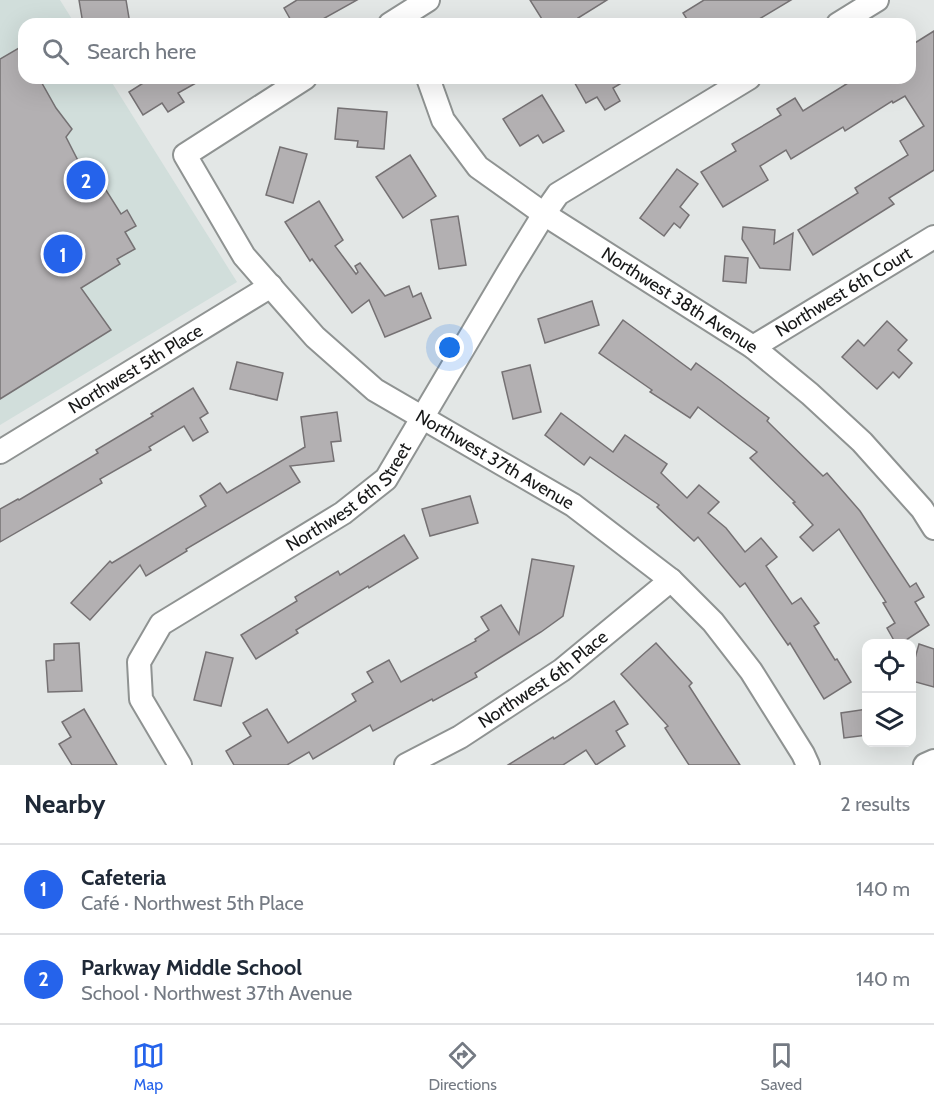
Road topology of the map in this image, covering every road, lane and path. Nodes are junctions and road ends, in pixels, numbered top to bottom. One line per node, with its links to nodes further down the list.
1 (428, 0): 3 (street)
2 (877, 0): 4 (street)
3 (408, 9)
4 (848, 18)
5 (296, 84): 10 (street, Northwest 37th Avenue)
6 (430, 84): 8 (street, Northwest 38th Avenue)
7 (739, 84): 8 (street, Northwest 6th Street)
8 (544, 214): 11 (street, Northwest 38th Avenue); 12 (street, Northwest 6th Street)
9 (934, 237): 11 (street, Northwest 6th Court)
10 (271, 286): 12 (street, Northwest 37th Avenue); 13 (street, Northwest 5th Place)
11 (753, 347): 14 (street, Northwest 38th Avenue)
12 (422, 418): 15 (street, Northwest 37th Avenue); 17 (street, Northwest 6th Street)
13 (0, 452)
14 (930, 513)
15 (671, 580): 18 (street, Northwest 6th Place); 19 (street, Northwest 37th Avenue)
16 (934, 760): 20 (street)
17 (180, 765)
18 (406, 765)
19 (808, 765)
20 (925, 765)

